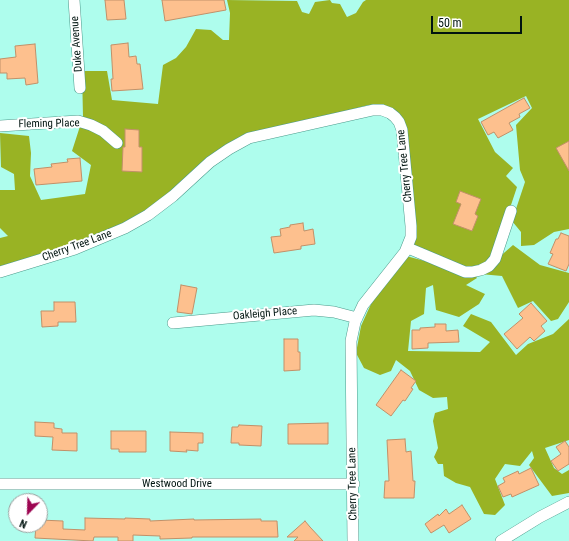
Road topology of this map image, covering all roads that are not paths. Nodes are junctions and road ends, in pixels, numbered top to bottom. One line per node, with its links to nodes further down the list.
1 (74, 0): 2 (street, Duke Avenue)
2 (80, 88)
3 (0, 126): 4 (street, Fleming Place)
4 (117, 143)
5 (511, 211): 6 (street)
6 (408, 248): 7 (street, Cherry Tree Lane); 8 (street, Cherry Tree Lane)
7 (0, 272)
8 (357, 318): 9 (street, Oakleigh Place); 11 (street, Cherry Tree Lane)
9 (173, 323)
10 (0, 484): 11 (street, Westwood Drive)
11 (354, 484): 13 (street, Cherry Tree Lane)
12 (569, 502): 14 (street)
13 (353, 541)
14 (501, 541)

